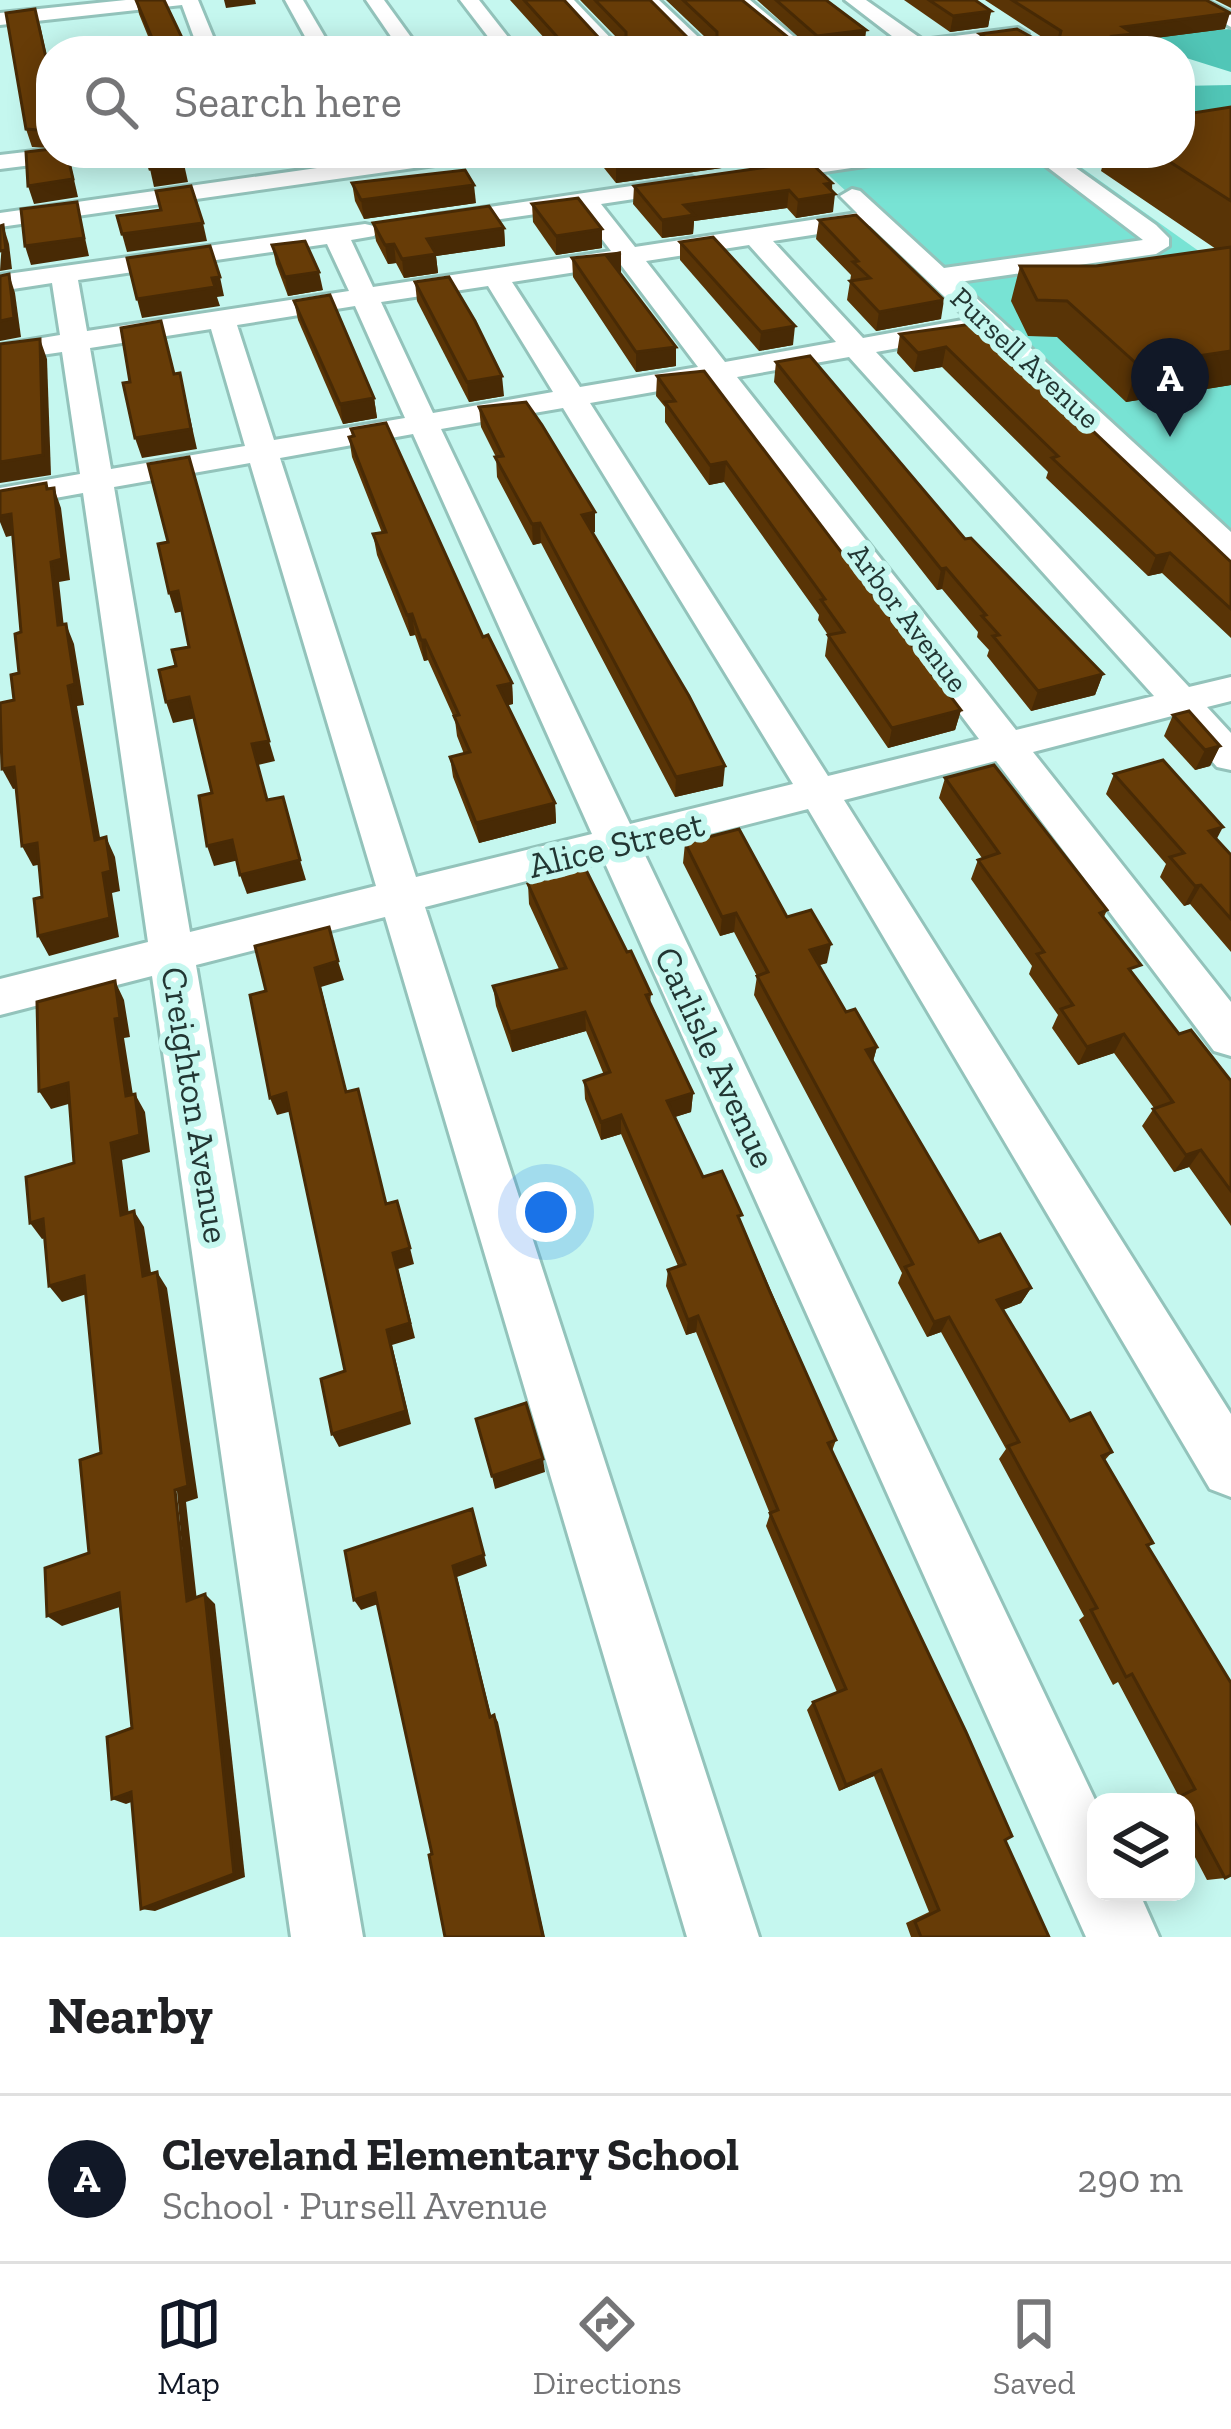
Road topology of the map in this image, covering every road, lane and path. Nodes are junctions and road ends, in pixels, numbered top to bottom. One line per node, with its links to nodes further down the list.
1 (179, 0): 12 (street)
2 (189, 0): 15 (street)
3 (294, 0): 16 (street)
4 (375, 0): 17 (street)
5 (469, 0): 18 (street)
6 (564, 0): 19 (street)
7 (648, 0): 20 (street)
8 (738, 0): 21 (street)
9 (854, 0): 22 (street)
10 (1191, 0): 14 (street)
11 (983, 11): 23 (street)
12 (83, 14): 13 (street)
13 (0, 19)
14 (1231, 21)
15 (203, 36)
16 (314, 36)
17 (400, 36)
18 (497, 36)
19 (599, 36)
20 (688, 36)
21 (782, 36)
22 (904, 36)
23 (1021, 36)
24 (36, 158): 25 (street)
25 (0, 162)
26 (400, 168): 35 (street)
27 (805, 168): 31 (street)
28 (821, 168): 32 (street, Pursell Avenue)
29 (1061, 168): 39 (street)
30 (499, 181): 31 (street); 33 (street)
31 (584, 200): 36 (street, Arbor Avenue)
32 (875, 218): 34 (street); 39 (street, Pursell Avenue)
33 (374, 229): 37 (street); 40 (street, Carlisle Avenue)
34 (754, 236): 36 (street); 44 (street)
35 (2, 254): 37 (street)
36 (629, 255): 38 (street); 46 (street, Arbor Avenue)
37 (64, 274): 43 (street, Creighton Avenue)
38 (495, 275): 40 (street); 47 (street)
39 (938, 277): 42 (street, Pursell Avenue)
40 (364, 295): 41 (street); 48 (street, Carlisle Avenue)
41 (221, 318): 43 (street); 49 (street)
42 (989, 324): 44 (street); 52 (street, Pursell Avenue)
43 (75, 342): 45 (street); 50 (street, Creighton Avenue)
44 (856, 348): 46 (street); 54 (street)
45 (0, 353)
46 (721, 372): 47 (street); 55 (street, Arbor Avenue)
47 (570, 398): 48 (street); 57 (street)
48 (423, 424): 49 (street); 58 (street, Carlisle Avenue)
49 (262, 453): 50 (street); 59 (street)
50 (98, 482): 51 (street); 60 (street, Creighton Avenue)
51 (0, 499)
52 (1231, 550)
53 (1231, 689): 54 (street, Alice Street)
54 (1180, 702): 55 (street, Alice Street); 56 (street)
55 (1006, 745): 57 (street, Alice Street); 62 (street, Arbor Avenue)
56 (1231, 757)
57 (820, 795): 58 (street, Alice Street); 63 (street)
58 (617, 844): 59 (street, Alice Street); 64 (street, Carlisle Avenue)
59 (399, 898): 60 (street, Alice Street); 67 (street)
60 (172, 955): 61 (street, Alice Street); 66 (street, Creighton Avenue)
61 (0, 997)
62 (1231, 1037)
63 (1231, 1468)
64 (1087, 1860)
65 (1106, 1901): 68 (street)
66 (327, 1937)
67 (723, 1937)
68 (1123, 1937)

